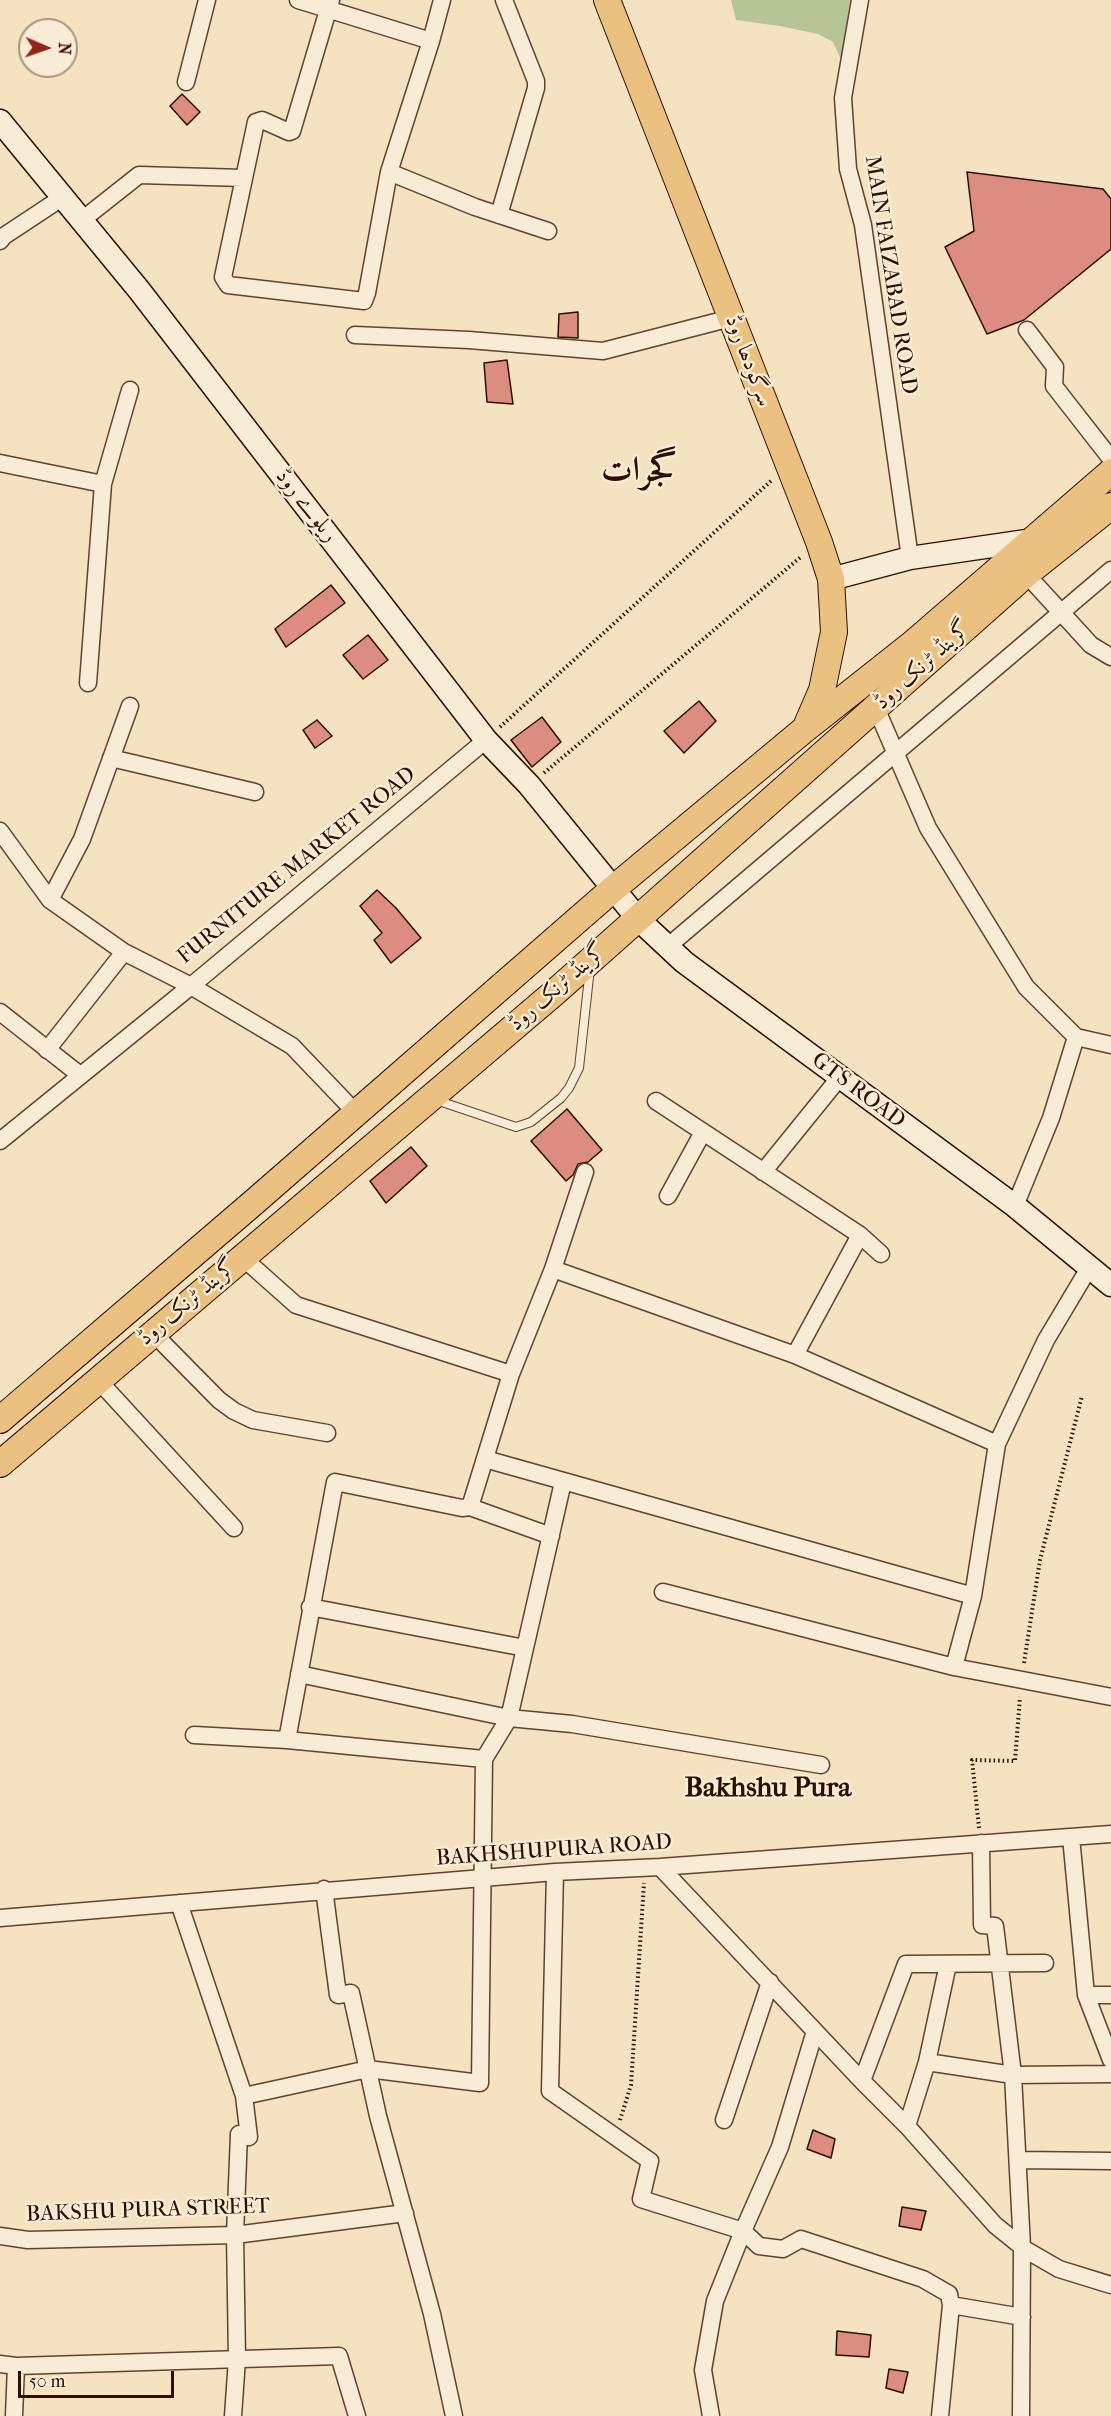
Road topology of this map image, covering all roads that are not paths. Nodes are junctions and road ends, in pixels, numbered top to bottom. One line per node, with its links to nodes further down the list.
1 (207, 0): 9 (street)
2 (298, 0): 7 (street)
3 (442, 0): 8 (street)
4 (504, 0): 14 (street)
5 (607, 0): 18 (main road, سرگودھا روڈ)
6 (860, 0): 28 (street, MAIN FAIZABAD ROAD)
7 (329, 4): 8 (street); 12 (street)
8 (431, 40): 11 (street)
9 (186, 82)
10 (0, 121): 13 (street, ریلوے روڈ)
11 (389, 172): 12 (street); 14 (street)
12 (243, 178): 15 (street)
13 (63, 197): 15 (street, ریلوے روڈ); 17 (street)
14 (500, 215): 16 (street)
15 (82, 220): 38 (street, ریلوے روڈ)
16 (548, 231)
17 (0, 241)
18 (731, 318): 20 (street); 31 (main road, سرگودھا روڈ)
19 (1027, 330): 22 (street)
20 (355, 335)
21 (130, 390): 25 (street)
22 (1111, 459)
23 (0, 463): 25 (street)
24 (1111, 472): 27 (main road, گرینڈ ٹرنک روڈ)
25 (103, 484): 34 (street)
26 (1111, 506): 30 (main road, گرینڈ ٹرنک روڈ)
27 (1033, 540): 28 (street); 37 (main road, گرینڈ ٹرنک روڈ)
28 (910, 558): 31 (street)
29 (1111, 570): 32 (street)
30 (1026, 574): 32 (street); 36 (main road, گرینڈ ٹرنک روڈ)
31 (831, 579): 37 (main road, سرگودھا روڈ)
32 (1060, 612): 33 (street); 39 (street)
33 (1111, 657)
34 (88, 683)
35 (130, 706): 40 (street)
36 (876, 708): 39 (street); 45 (main road, گرینڈ ٹرنک روڈ)
37 (805, 729): 43 (main road, گرینڈ ٹرنک روڈ)
38 (486, 740): 43 (street, ریلوے روڈ); 49 (street, FURNITURE MARKET ROAD)
39 (895, 752): 46 (street); 51 (street)
40 (111, 758): 41 (street); 44 (street)
41 (255, 792)
42 (0, 831): 44 (street, FURNITURE MARKET ROAD)
43 (613, 889): 45 (street, GTS ROAD); 58 (main road, گرینڈ ٹرنک روڈ)
44 (50, 900): 47 (street, FURNITURE MARKET ROAD)
45 (638, 919): 46 (street, GTS ROAD); 48 (main road, گرینڈ ٹرنک روڈ)
46 (666, 948): 55 (street, GTS ROAD)
47 (124, 952): 49 (street, FURNITURE MARKET ROAD); 53 (street)
48 (591, 960): 56 (main road, گرینڈ ٹرنک روڈ); 56 (lane)
49 (191, 986): 54 (street); 58 (street)
50 (0, 1012): 53 (street)
51 (1076, 1037): 52 (street); 64 (street)
52 (1111, 1045)
53 (47, 1050): 54 (street)
54 (80, 1075): 60 (street)
55 (840, 1077): 62 (street); 64 (street, GTS ROAD)
56 (430, 1098): 67 (main road, گرینڈ ٹرنک روڈ)
57 (656, 1101): 59 (street)
58 (356, 1113): 75 (main road, گرینڈ ٹرنک روڈ)
59 (703, 1132): 62 (street); 63 (street)
60 (0, 1141)
61 (585, 1172): 69 (street)
62 (764, 1172): 65 (street)
63 (668, 1196)
64 (1015, 1206): 68 (street, GTS ROAD)
65 (860, 1235): 66 (street); 72 (street)
66 (881, 1254)
67 (242, 1257): 71 (main road, گرینڈ ٹرنک روڈ); 73 (street)
68 (1089, 1268): 70 (street, GTS ROAD); 77 (street)
69 (553, 1269): 72 (street); 73 (street)
70 (1111, 1285)
71 (153, 1333): 74 (main road, گرینڈ ٹرنک روڈ); 76 (street)
72 (795, 1355): 77 (street)
73 (511, 1374): 78 (street)
74 (98, 1380): 79 (main road, گرینڈ ٹرنک روڈ); 82 (street)
75 (0, 1420)
76 (327, 1433)
77 (997, 1444): 85 (street)
78 (485, 1459): 80 (street); 81 (street)
79 (0, 1464)
80 (563, 1482): 83 (street); 85 (street)
81 (470, 1507): 83 (street); 86 (street)
82 (234, 1528)
83 (550, 1536): 87 (street)
84 (663, 1592): 88 (street)
85 (973, 1596): 88 (street)
86 (310, 1607): 87 (street); 89 (street)
87 (525, 1648): 91 (street)
88 (954, 1667): 90 (street)
89 (299, 1674): 91 (street); 93 (street)
90 (1111, 1697)
91 (509, 1718): 94 (street); 95 (street)
92 (194, 1735): 93 (street)
93 (287, 1740): 94 (street)
94 (484, 1759): 101 (street)
95 (821, 1765)
96 (1111, 1834): 97 (street, BAKHSHUPURA ROAD)
97 (1071, 1837): 98 (street, BAKHSHUPURA ROAD); 109 (street)
98 (981, 1843): 99 (street, BAKHSHUPURA ROAD); 107 (street)
99 (653, 1867): 100 (street, BAKHSHUPURA ROAD); 108 (street)
100 (555, 1872): 101 (street, BAKHSHUPURA ROAD); 124 (street)
101 (484, 1877): 102 (street, BAKHSHUPURA ROAD); 114 (street)
102 (324, 1890): 103 (street, BAKHSHUPURA ROAD); 114 (street)
103 (179, 1903): 104 (street, BAKHSHUPURA ROAD); 118 (street)
104 (0, 1918)
105 (1045, 1963): 107 (street)
106 (948, 1964): 107 (street); 113 (street); 117 (street)
107 (1000, 1964): 116 (street)
108 (770, 1982): 111 (street); 119 (street)
109 (1086, 1995): 110 (street); 112 (street)
110 (1111, 1995)
111 (815, 2031): 117 (street); 124 (street)
112 (1111, 2060)
113 (927, 2062): 116 (street); 120 (street)
114 (368, 2069): 118 (street); 123 (street)
115 (1111, 2074): 116 (street)
116 (1013, 2075): 121 (street)
117 (862, 2081): 120 (street)
118 (244, 2096): 125 (street)
119 (724, 2120)
120 (907, 2126): 127 (street)
121 (1018, 2160): 122 (street); 127 (street)
122 (1111, 2161)
123 (405, 2213): 125 (street, BAKSHU PURA STREET); 136 (street)
124 (743, 2231): 129 (street); 137 (street)
125 (235, 2235): 126 (street, BAKSHU PURA STREET); 131 (street)
126 (0, 2236)
127 (1022, 2247): 128 (street); 130 (street)
128 (1111, 2285)
129 (951, 2305): 130 (street); 138 (street)
130 (1022, 2316): 139 (street)
131 (237, 2359): 132 (street); 134 (street); 135 (street)
132 (8, 2365): 133 (street)
133 (14, 2416)
134 (233, 2416)
135 (357, 2416)
136 (454, 2416)
137 (711, 2416)
138 (940, 2416)
139 (1021, 2416)

